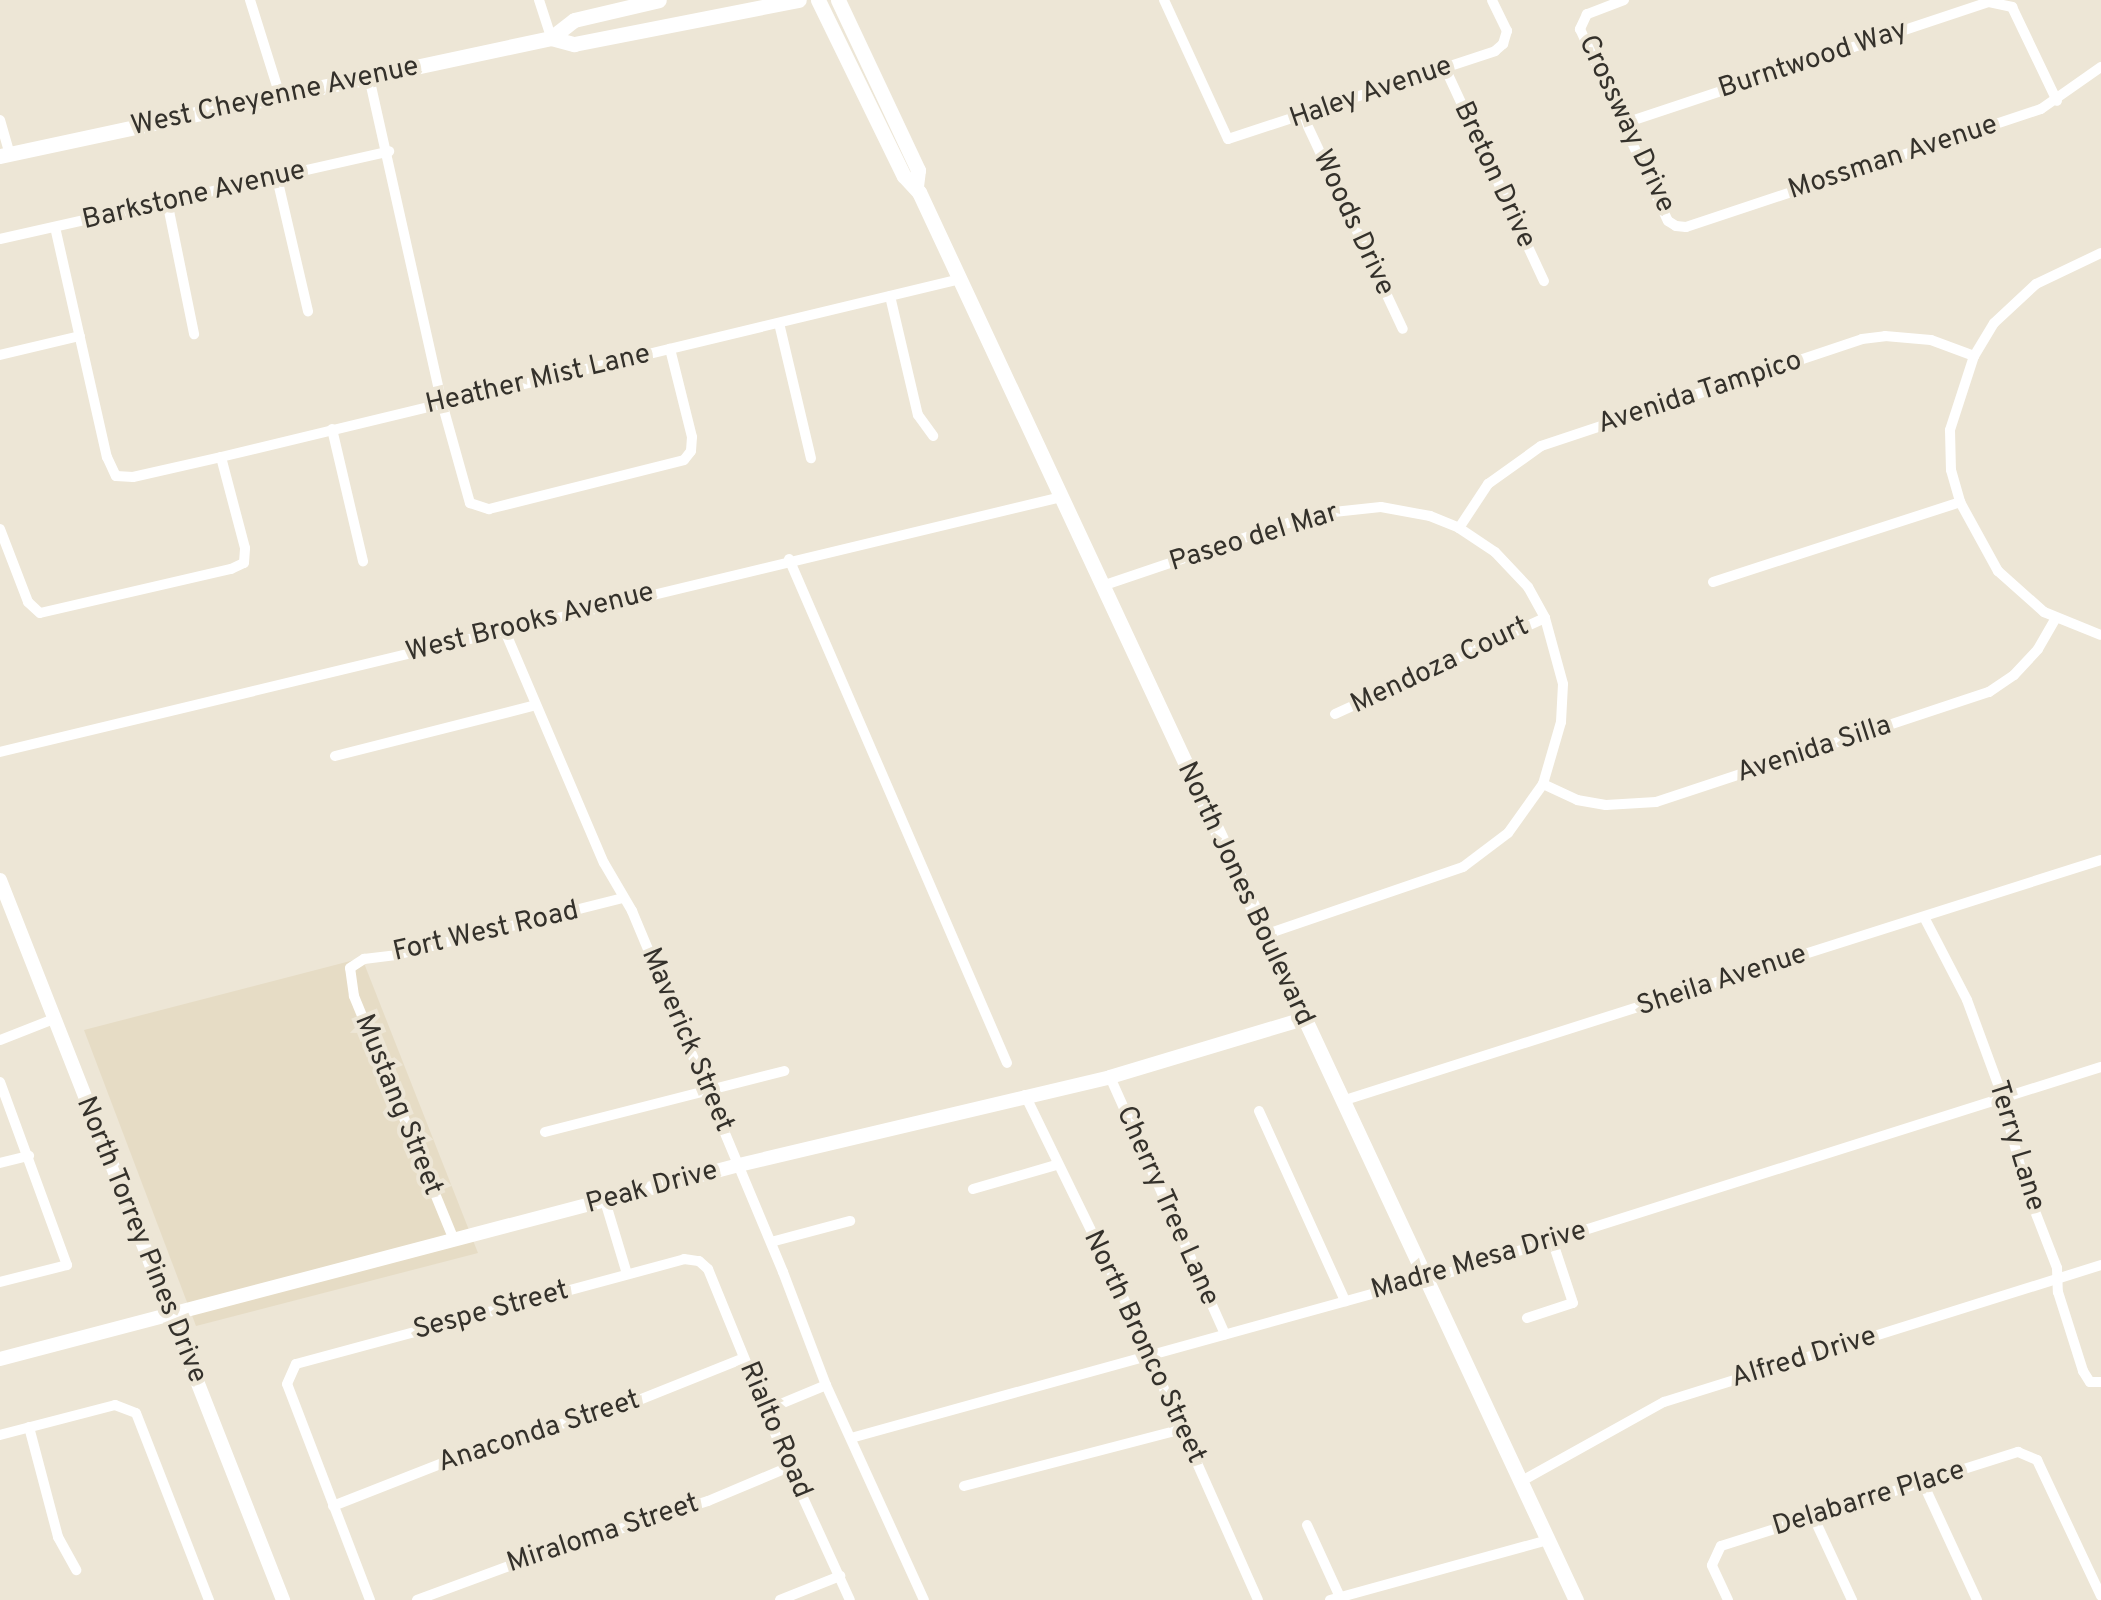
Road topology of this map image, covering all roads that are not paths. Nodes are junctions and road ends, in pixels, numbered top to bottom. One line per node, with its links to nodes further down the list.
1 (250, 0): 14 (street)
2 (539, 0): 10 (street)
3 (659, 0): 10 (main road, West Cheyenne Avenue)
4 (799, 0): 10 (main road, West Cheyenne Avenue)
5 (818, 0): 22 (main road, North Jones Boulevard)
6 (838, 0): 22 (main road, North Jones Boulevard)
7 (1164, 0): 16 (street, Haley Avenue)
8 (1492, 0): 12 (street, Haley Avenue)
9 (1624, 0): 18 (street, Crossway Drive)
10 (551, 38): 13 (main road, West Cheyenne Avenue)
11 (2101, 67): 15 (street, Mossman Avenue)
12 (1444, 68): 16 (street, Haley Avenue); 29 (street, Breton Drive)
13 (369, 77): 14 (main road, West Cheyenne Avenue); 19 (street)
14 (280, 96): 20 (main road, West Cheyenne Avenue)
15 (2057, 101): 18 (street, Burntwood Way); 25 (street, Mossman Avenue)
16 (1303, 116): 33 (street, Woods Drive)
17 (0, 120): 20 (street)
18 (1622, 124): 25 (street, Crossway Drive)
19 (389, 152): 21 (street, Barkstone Avenue); 39 (street)
20 (5, 155)
21 (278, 178): 23 (street, Barkstone Avenue); 31 (street)
22 (916, 186): 28 (main road, North Jones Boulevard)
23 (167, 202): 24 (street, Barkstone Avenue); 34 (street)
24 (55, 226): 26 (street, Barkstone Avenue); 35 (street)
25 (1676, 226)
26 (0, 239)
27 (2101, 253): 38 (street)
28 (960, 279): 30 (street, Heather Mist Lane); 44 (main road, North Jones Boulevard)
29 (1544, 282)
30 (890, 296): 32 (street, Heather Mist Lane); 41 (street)
31 (308, 311)
32 (778, 323): 36 (street, Heather Mist Lane); 43 (street)
33 (1403, 329)
34 (194, 334)
35 (80, 336): 37 (street); 42 (street, Heather Mist Lane)
36 (670, 349): 39 (street, Heather Mist Lane); 39 (street)
37 (0, 354)
38 (1974, 356): 45 (street); 46 (street, Avenida Tampico)
39 (442, 403): 40 (street, Heather Mist Lane)
40 (332, 429): 42 (street, Heather Mist Lane); 49 (street)
41 (933, 436)
42 (221, 457): 47 (street)
43 (811, 458)
44 (1060, 497): 48 (street, West Brooks Avenue); 51 (main road, North Jones Boulevard)
45 (1960, 502): 50 (street); 53 (street)
46 (1458, 528): 51 (street, Paseo del Mar); 52 (street, Paseo del Mar)
47 (0, 529)
48 (789, 559): 54 (street, West Brooks Avenue); 70 (street)
49 (362, 561)
50 (1713, 582)
51 (1102, 586): 65 (main road, North Jones Boulevard)
52 (1544, 618): 57 (street, Mendoza Court); 60 (street, Paseo del Mar)
53 (2055, 619): 55 (street); 60 (street, Avenida Silla)
54 (504, 629): 56 (street, Maverick Street); 58 (street, West Brooks Avenue)
55 (2101, 635)
56 (536, 705): 59 (street); 63 (street, Maverick Street)
57 (1335, 714)
58 (0, 752)
59 (335, 756)
60 (1542, 784): 65 (street, Paseo del Mar)
61 (2101, 860): 64 (street, Sheila Avenue)
62 (0, 880): 67 (street, North Torrey Pines Drive)
63 (623, 898): 66 (street, Fort West Road); 75 (street, Maverick Street)
64 (1924, 917): 77 (street, Terry Lane); 78 (street, Sheila Avenue)
65 (1264, 935): 68 (main road, North Jones Boulevard)
66 (350, 968): 88 (street, Mustang Street)
67 (54, 1018): 69 (street); 98 (street, North Torrey Pines Drive)
68 (1303, 1019): 73 (street, Peak Drive); 78 (main road, North Jones Boulevard)
69 (0, 1040)
70 (1007, 1063)
71 (2101, 1067): 77 (street, Madre Mesa Drive)
72 (784, 1071): 75 (street)
73 (1110, 1078): 76 (street, Peak Drive); 100 (street, Cherry Tree Lane)
74 (0, 1082): 81 (street)
75 (709, 1090): 80 (street); 83 (street, Maverick Street)
76 (1025, 1096): 83 (street, Peak Drive); 84 (street, North Bronco Street)
77 (2000, 1099): 89 (street, Madre Mesa Drive); 95 (street, Terry Lane)
78 (1342, 1101): 94 (main road, North Jones Boulevard)
79 (1259, 1111): 97 (street)
80 (546, 1132)
81 (29, 1156): 82 (street); 96 (street)
82 (0, 1163)
83 (739, 1165): 86 (street, Peak Drive); 90 (street, Maverick Street)
84 (1056, 1165): 85 (street); 101 (street, North Bronco Street)
85 (973, 1190)
86 (605, 1201): 88 (street, Peak Drive); 93 (street)
87 (850, 1221): 90 (street)
88 (454, 1240): 98 (street, Peak Drive)
89 (1552, 1240): 94 (street, Madre Mesa Drive); 99 (street)
90 (771, 1242): 105 (street, Maverick Street)
91 (699, 1262): 93 (street, Sespe Street); 102 (street, Rialto Road)
92 (2101, 1265): 95 (street, Alfred Drive)
93 (627, 1274): 115 (street, Sespe Street)
94 (1426, 1278): 97 (street, Madre Mesa Drive); 112 (main road, North Jones Boulevard)
95 (2057, 1278): 104 (street, Terry Lane); 112 (street, Alfred Drive)
96 (0, 1282)
97 (1345, 1301): 100 (street, Madre Mesa Drive)
98 (170, 1314): 103 (street, Peak Drive); 124 (street, North Torrey Pines Drive)
99 (1526, 1318)
100 (1225, 1334): 101 (street, Madre Mesa Drive)
101 (1148, 1355): 108 (street, North Bronco Street); 110 (street, Madre Mesa Drive)
102 (744, 1358): 106 (street, Rialto Road); 115 (street, Anaconda Street)
103 (0, 1359)
104 (2096, 1382)
105 (826, 1385): 106 (street); 110 (street, Maverick Street)
106 (766, 1410): 111 (street, Rialto Road)
107 (29, 1427): 109 (street); 119 (street); 123 (street)
108 (1183, 1429): 114 (street); 130 (street, North Bronco Street)
109 (0, 1435)
110 (851, 1438): 129 (street, Maverick Street)
111 (789, 1467): 120 (street, Rialto Road); 126 (street, Miraloma Street)
112 (1520, 1482): 118 (main road, North Jones Boulevard)
113 (1922, 1482): 116 (street, Delabarre Place); 121 (street, Delabarre Place); 134 (street)
114 (964, 1486)
115 (333, 1506): 125 (street)
116 (1813, 1516): 132 (street, Delabarre Place); 133 (street)
117 (1307, 1524): 122 (street)
118 (1548, 1540): 122 (street); 131 (main road, North Jones Boulevard)
119 (76, 1570)
120 (840, 1576): 127 (street); 128 (street, Rialto Road)
121 (2101, 1596)
122 (1335, 1598)
123 (209, 1600)
124 (283, 1600)
125 (370, 1600)
126 (417, 1600)
127 (780, 1600)
128 (850, 1600)
129 (924, 1600)
130 (1258, 1600)
131 (1576, 1600)
132 (1728, 1600)
133 (1852, 1600)
134 (1977, 1600)

